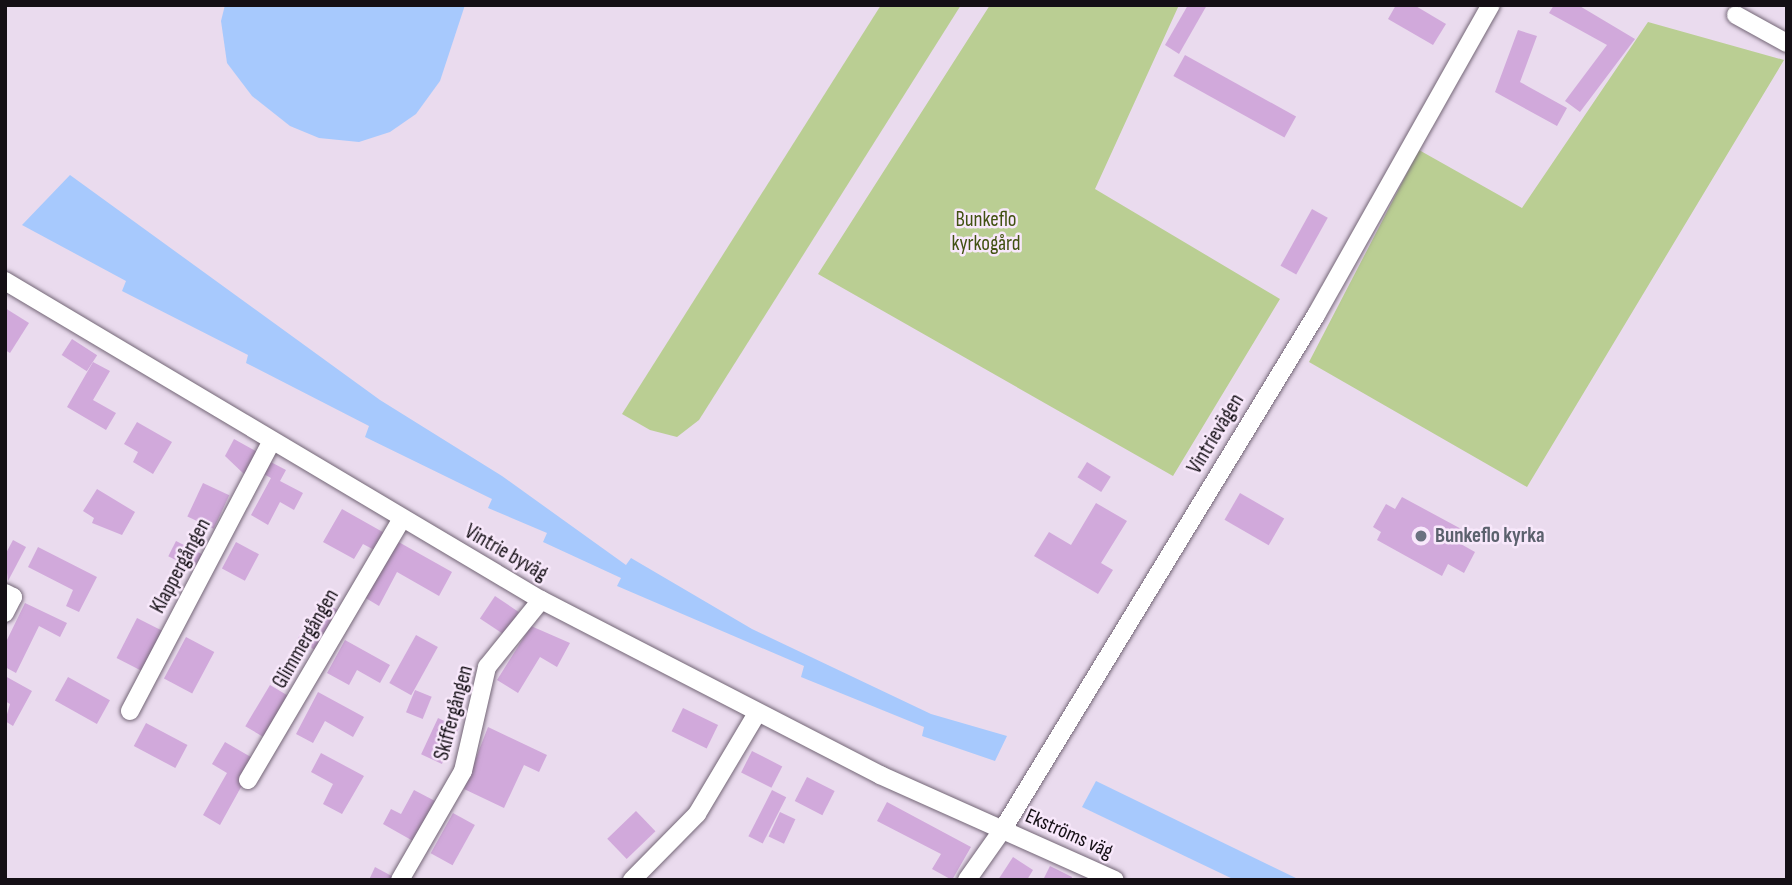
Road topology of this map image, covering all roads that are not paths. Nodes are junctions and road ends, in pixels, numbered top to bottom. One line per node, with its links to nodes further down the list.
1 (1491, 5): 13 (street, Vintrievägen)
2 (1736, 15): 3 (street)
3 (1787, 43)
4 (5, 281): 5 (street, Vintrie byväg)
5 (272, 441): 6 (street, Vintrie byväg); 10 (street, Klappergången)
6 (402, 519): 8 (street, Vintrie byväg); 12 (street, Glimmergången)
7 (5, 593): 9 (street)
8 (541, 600): 11 (street, Vintrie byväg); 14 (street, Skiffergången)
9 (5, 613)
10 (130, 711)
11 (755, 715): 13 (street, Vintrie byväg); 15 (street)
12 (248, 780)
13 (1003, 829): 16 (street, Vintrievägen); 17 (street, Ekströms väg)
14 (400, 880)
15 (632, 880)
16 (967, 880)
17 (1115, 880)

